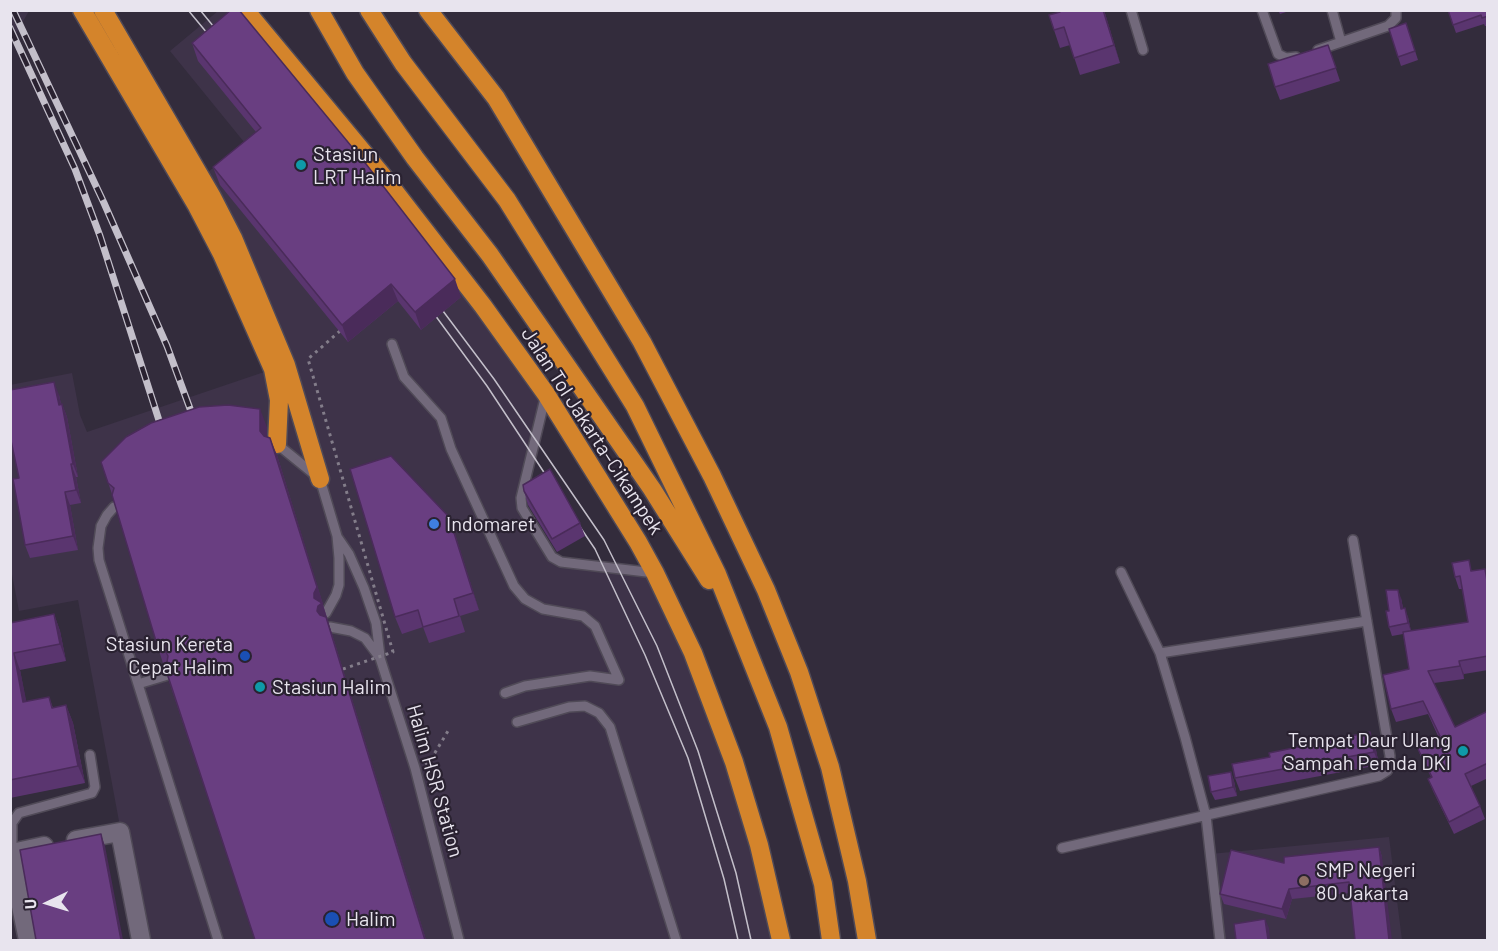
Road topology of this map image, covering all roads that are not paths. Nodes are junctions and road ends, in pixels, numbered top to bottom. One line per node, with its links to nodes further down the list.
1 (82, 10): 17 (highway)
2 (102, 10): 18 (highway)
3 (246, 10): 16 (highway, Jalan Tol Jakarta–Cikampek)
4 (320, 10): 24 (highway, Jalan Tol Jakarta–Cikampek)
5 (369, 10): 24 (highway, Jalan Tol Jakarta–Cikampek)
6 (428, 10): 46 (highway)
7 (1131, 10): 12 (lane)
8 (1262, 10): 14 (lane)
9 (1332, 10): 11 (lane)
10 (1396, 10): 11 (lane)
11 (1341, 42): 13 (lane)
12 (1143, 50)
13 (1311, 52)
14 (1301, 55)
15 (392, 344): 32 (lane)
16 (546, 394): 23 (highway, Jalan Tol Jakarta–Cikampek); 23 (lane)
17 (275, 445): 18 (lane)
18 (320, 479): 20 (lane)
19 (114, 507): 31 (lane)
20 (337, 536): 25 (lane); 29 (lane)
21 (1353, 540): 26 (lane)
22 (1121, 572): 28 (lane)
23 (655, 573): 44 (highway, Jalan Tol Jakarta–Cikampek)
24 (727, 603): 45 (highway, Jalan Tol Jakarta–Cikampek)
25 (326, 613)
26 (1367, 621): 28 (lane); 35 (lane)
27 (330, 627): 29 (lane, Halim HSR Station)
28 (1160, 653): 35 (lane)
29 (380, 658): 42 (lane, Halim HSR Station)
30 (168, 675): 31 (lane)
31 (138, 684): 41 (lane)
32 (504, 693)
33 (517, 722): 43 (lane)
34 (90, 755): 37 (lane)
35 (1206, 816): 36 (lane); 47 (lane)
36 (1062, 848)
37 (12, 853): 38 (street); 40 (street)
38 (14, 892): 39 (street)
39 (28, 940)
40 (141, 940)
41 (218, 940)
42 (459, 940)
43 (676, 940)
44 (781, 940)
45 (831, 940)
46 (867, 940)
47 (1220, 940)

